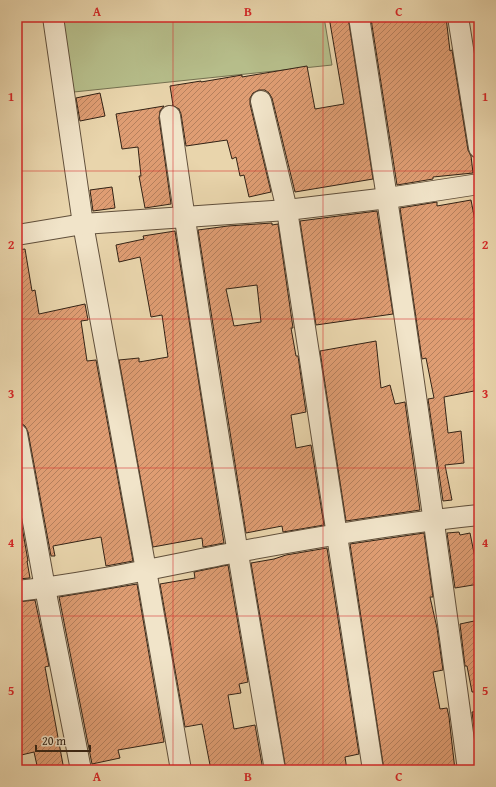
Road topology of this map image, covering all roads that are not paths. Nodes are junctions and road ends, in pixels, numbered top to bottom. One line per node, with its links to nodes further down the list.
1 (53, 17): 11 (street)
2 (359, 17): 8 (street)
3 (458, 17): 6 (street)
4 (261, 101): 9 (street)
5 (170, 116): 10 (street)
6 (479, 148)
7 (479, 184): 8 (street)
8 (388, 198): 9 (street); 15 (street)
9 (287, 210): 10 (street); 16 (street)
10 (184, 217): 11 (street); 17 (street)
11 (83, 224): 12 (street); 18 (street)
12 (17, 235)
13 (17, 434): 19 (street)
14 (479, 516): 15 (street)
15 (434, 520): 16 (street); 25 (street)
16 (336, 534): 17 (street); 24 (street)
17 (237, 552): 18 (street); 23 (street)
18 (146, 570): 19 (street); 22 (street)
19 (45, 588): 20 (street); 21 (street)
20 (17, 591)
21 (81, 770)
22 (181, 770)
23 (275, 770)
24 (373, 770)
25 (468, 770)

